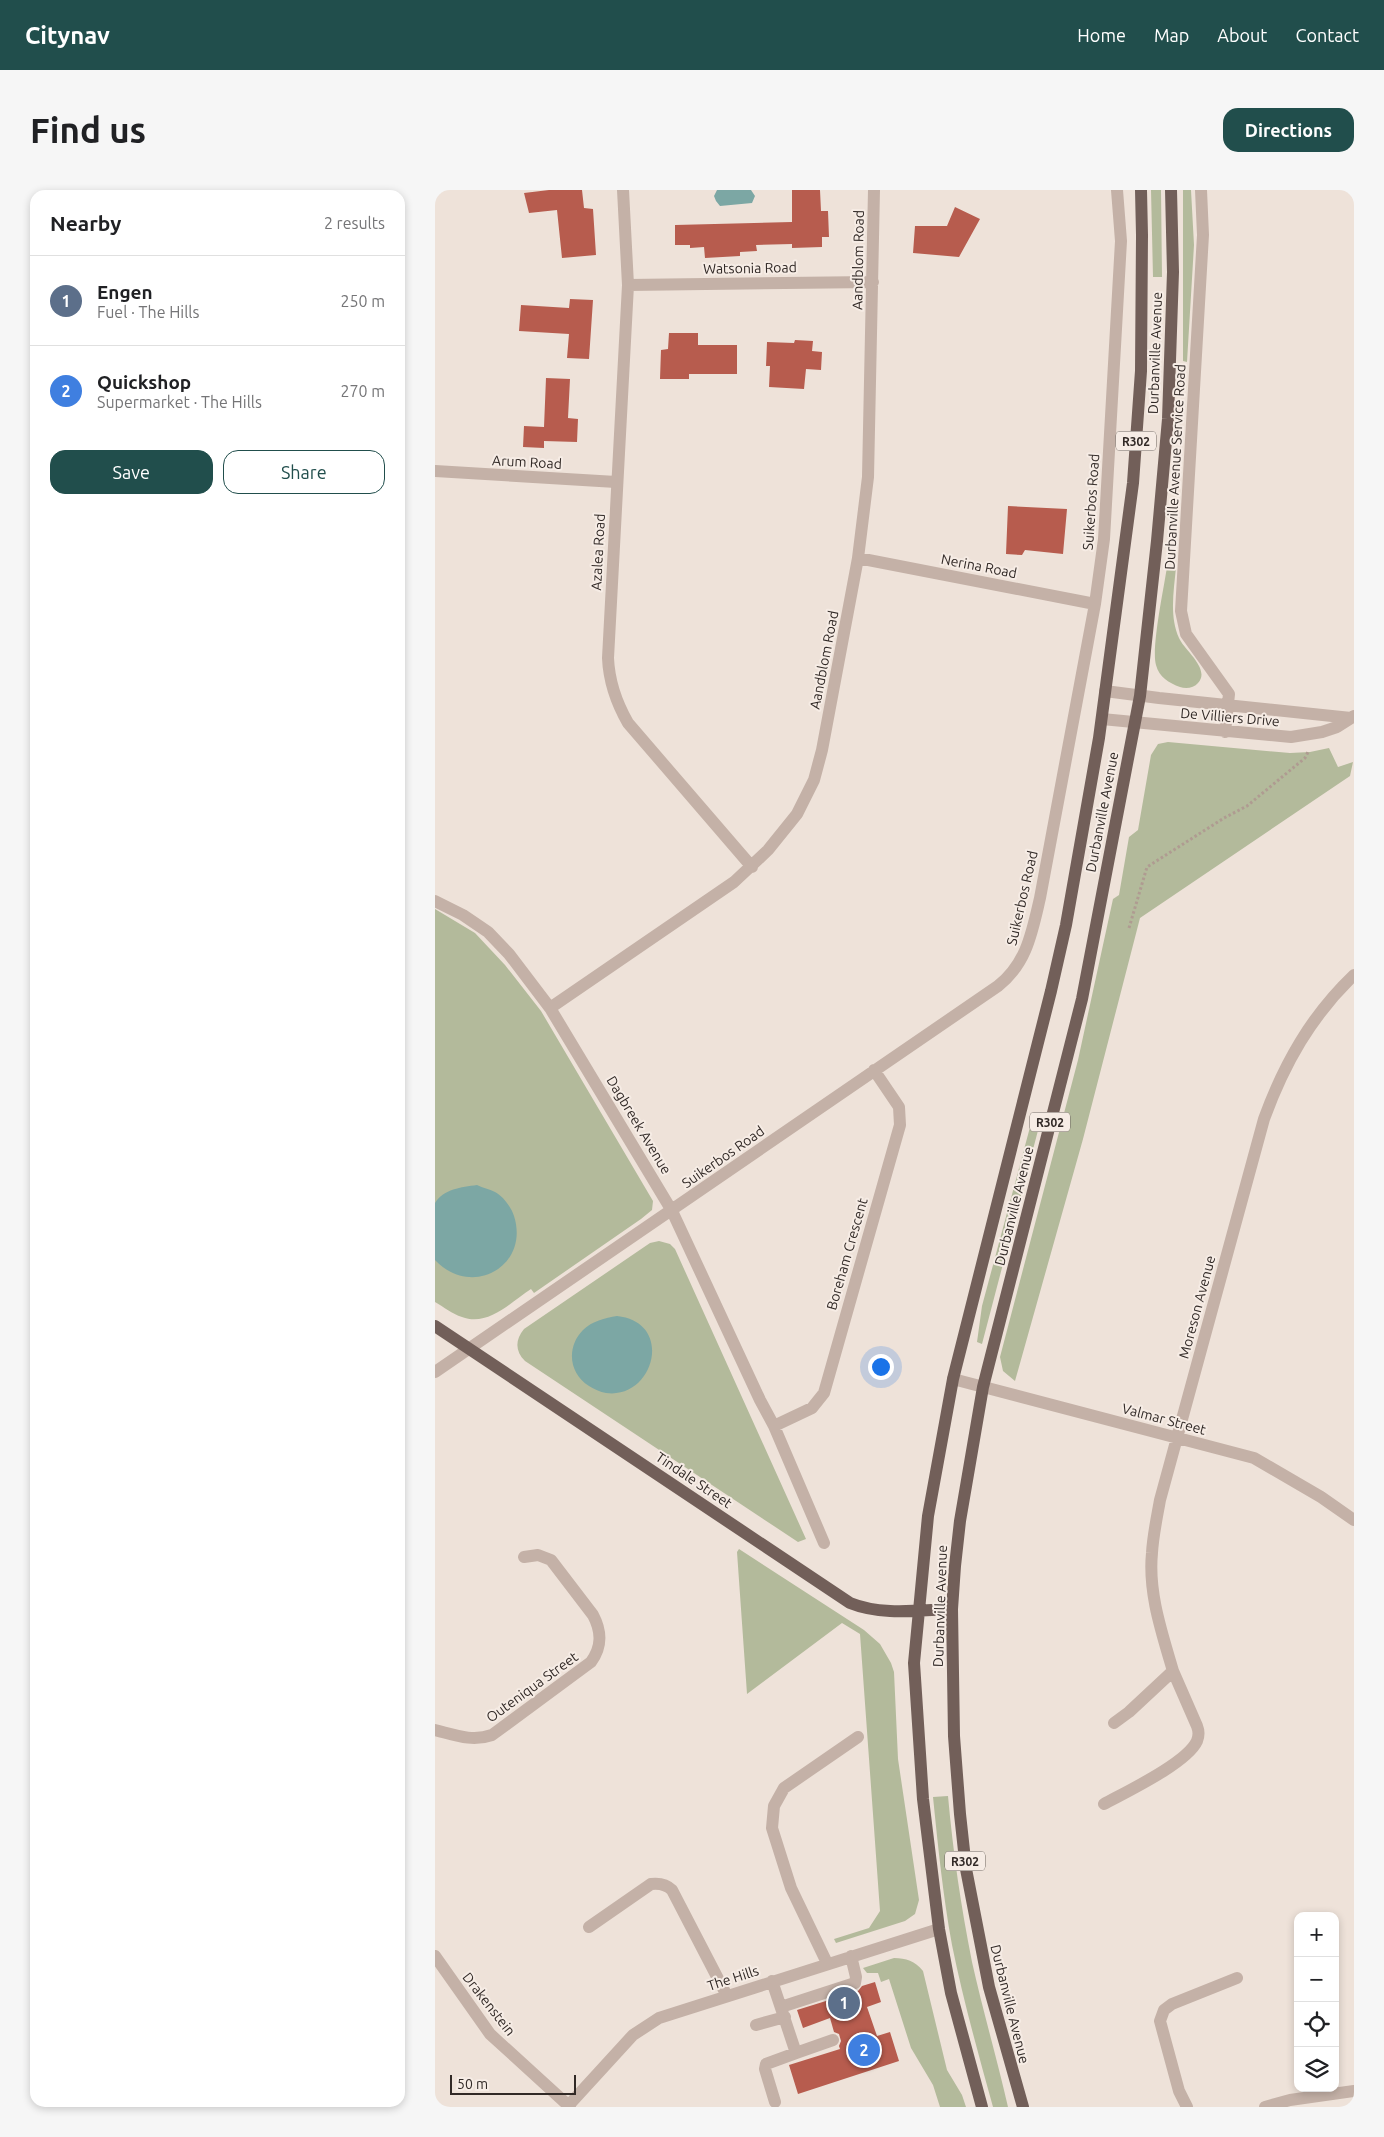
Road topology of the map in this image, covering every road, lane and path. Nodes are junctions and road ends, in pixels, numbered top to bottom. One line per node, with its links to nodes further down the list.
1 (623, 190): 8 (street, Azalea Road)
2 (874, 190): 7 (street, Aandblom Road)
3 (1117, 190): 12 (street, Suikerbos Road)
4 (1141, 190): 13 (main road, Durbanville Avenue / R302)
5 (1171, 190): 14 (main road, Durbanville Avenue / R302)
6 (1201, 190): 15 (street, Durbanville Avenue Service Road)
7 (873, 282): 8 (street, Watsonia Road); 11 (street, Aandblom Road)
8 (628, 285): 10 (street, Azalea Road)
9 (435, 472): 10 (street, Arum Road)
10 (617, 482): 21 (street, Azalea Road)
11 (858, 558): 12 (street, Nerina Road); 21 (street, Aandblom Road)
12 (1095, 604): 26 (street, Suikerbos Road)
13 (1105, 690): 14 (street, De Villiers Drive); 17 (main road, Durbanville Avenue / R302)
14 (1139, 696): 15 (street, De Villiers Drive); 18 (main road, Durbanville Avenue / R302)
15 (1228, 705): 16 (street, De Villiers Drive); 19 (street, Durbanville Avenue Service Road)
16 (1353, 717): 19 (street, De Villiers Drive)
17 (1102, 719): 18 (street, De Villiers Drive); 31 (main road, Durbanville Avenue / R302)
18 (1135, 722): 19 (street, De Villiers Drive); 32 (main road, Durbanville Avenue / R302)
19 (1225, 732)
20 (1309, 750): 23 (path)
21 (752, 866): 25 (street, Aandblom Road)
22 (435, 901): 25 (street, Dagbreek Avenue)
23 (1129, 928)
24 (1354, 975): 34 (street, Moreson Avenue)
25 (550, 1008): 27 (street, Dagbreek Avenue)
26 (874, 1070): 27 (street, Suikerbos Road); 33 (street, Boreham Crescent)
27 (672, 1211): 29 (street, Suikerbos Road); 33 (street, Dagbreek Avenue)
28 (435, 1326): 29 (main road, Tindale Street)
29 (468, 1349): 30 (street, Suikerbos Road); 39 (main road, Tindale Street)
30 (435, 1372)
31 (953, 1379): 32 (street, Valmar Street); 39 (main road, Durbanville Avenue / R302)
32 (983, 1387): 34 (street, Valmar Street); 38 (main road, Durbanville Avenue / R302)
33 (774, 1426): 36 (street, Dagbreek Avenue)
34 (1178, 1437): 35 (street, Valmar Street); 40 (street, Moreson Avenue)
35 (1354, 1520)
36 (824, 1542)
37 (523, 1556): 42 (street, Outeniqua Street)
38 (952, 1609): 39 (main road, Tindale Street); 61 (main road, Durbanville Avenue / R302)
39 (920, 1610): 46 (main road, Durbanville Avenue / R302)
40 (1173, 1671): 41 (street); 44 (street, Moreson Avenue)
41 (1114, 1723)
42 (435, 1730)
43 (858, 1737): 49 (street)
44 (1104, 1804)
45 (589, 1927): 52 (street)
46 (939, 1929): 48 (street, The Hills); 60 (main road, Durbanville Avenue / R302)
47 (435, 1956): 59 (street, Drakenstein)
48 (851, 1956): 49 (street, The Hills); 53 (street)
49 (827, 1963): 51 (street, The Hills)
50 (1237, 1978): 62 (street)
51 (772, 1981): 52 (street, The Hills); 53 (street)
52 (727, 1996): 59 (street, The Hills)
53 (783, 2012): 54 (street); 56 (street)
54 (757, 2026)
55 (833, 2040): 56 (street)
56 (796, 2053): 58 (street)
57 (1354, 2091): 63 (street)
58 (775, 2102)
59 (569, 2106)
60 (982, 2107)
61 (1023, 2107)
62 (1187, 2107)
63 (1265, 2107)

